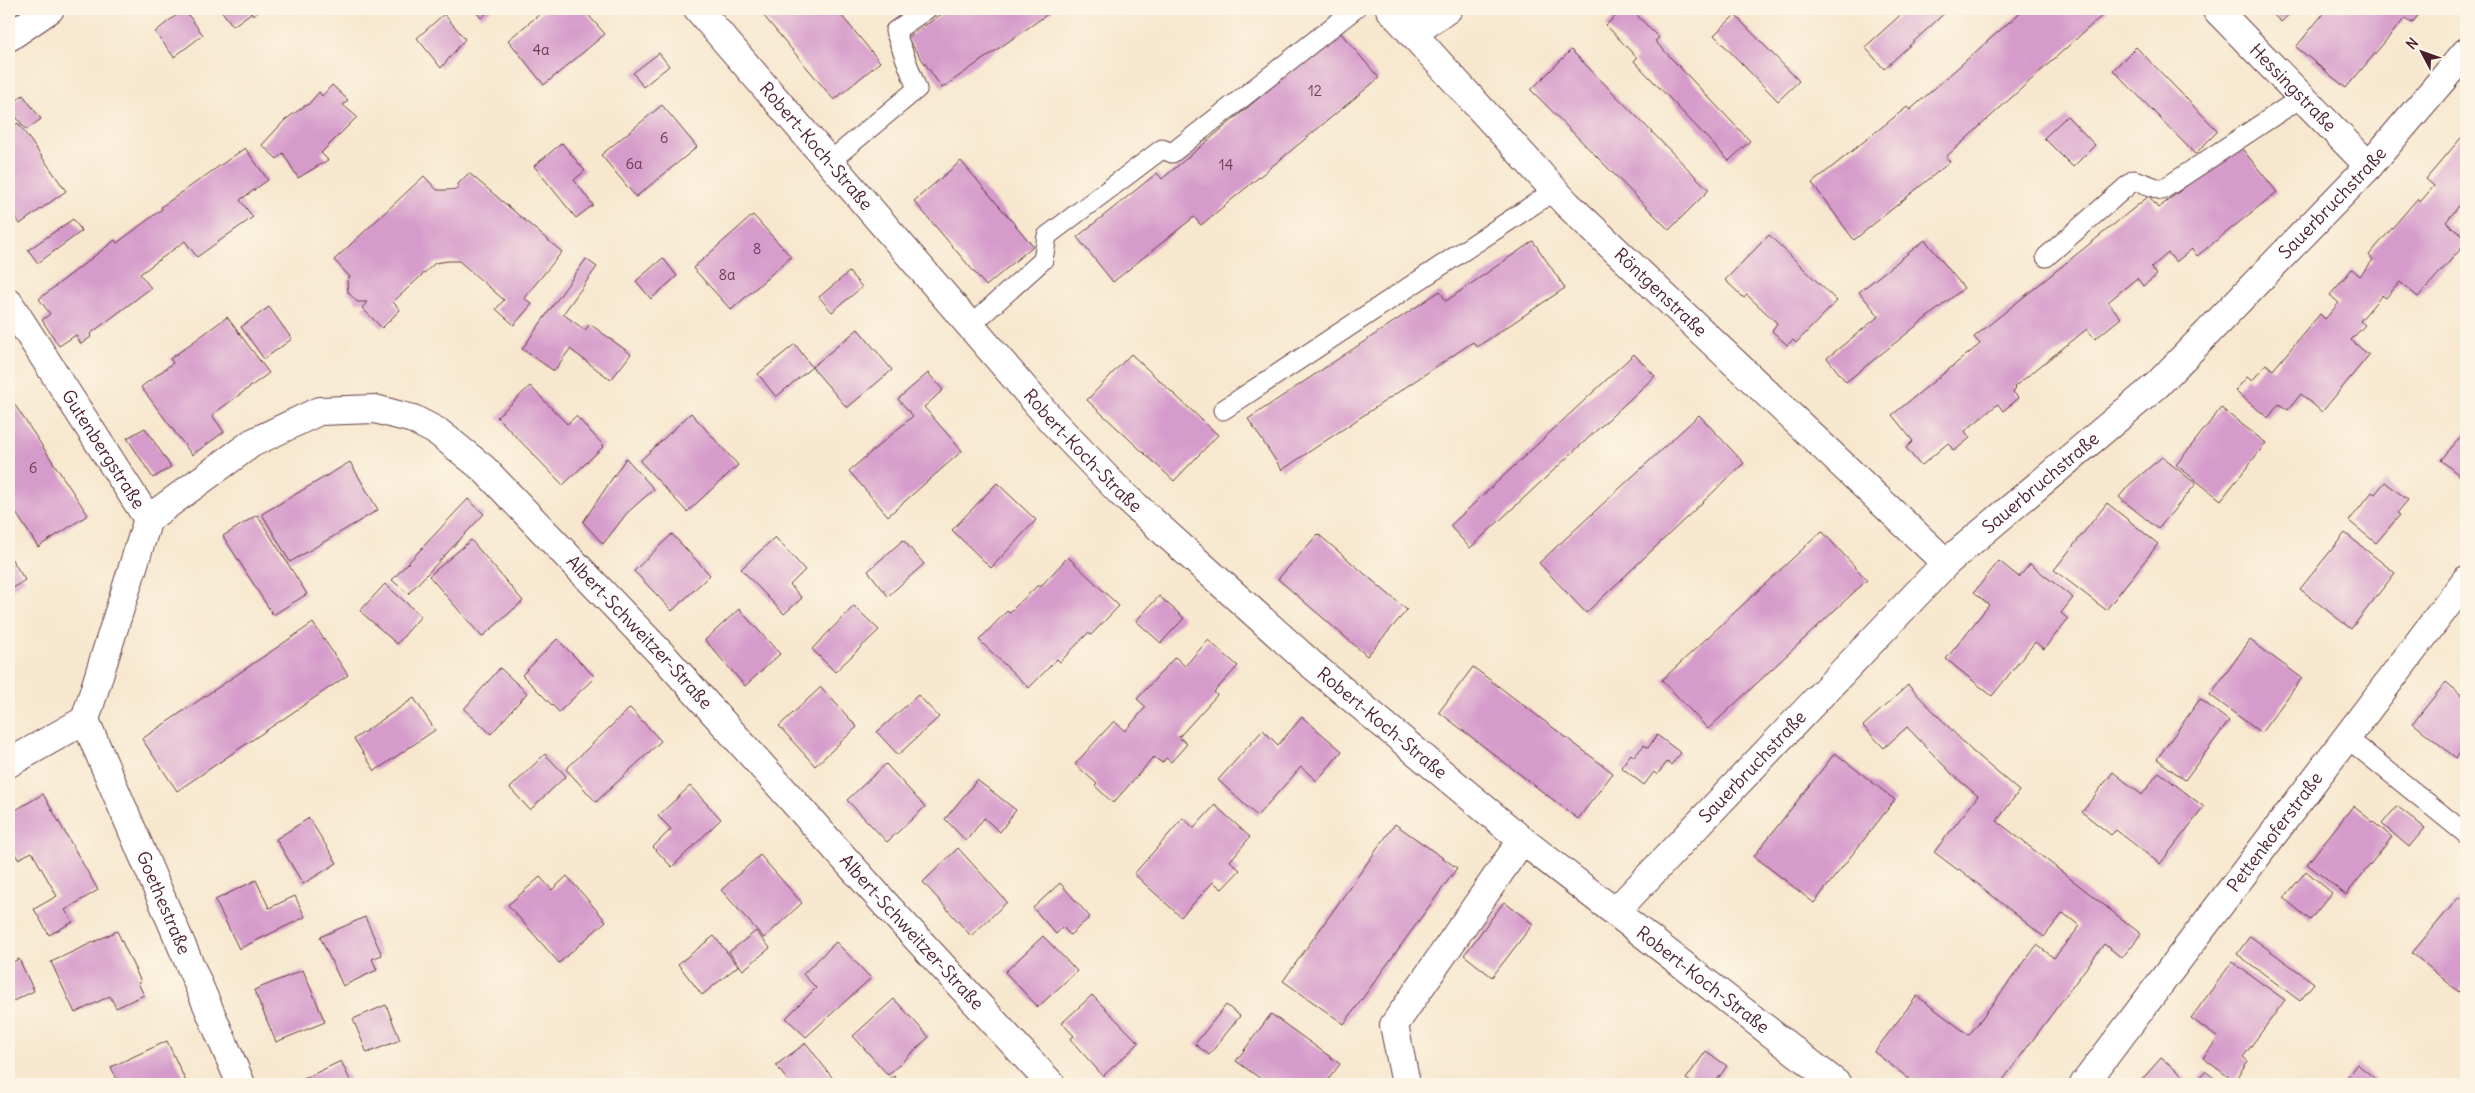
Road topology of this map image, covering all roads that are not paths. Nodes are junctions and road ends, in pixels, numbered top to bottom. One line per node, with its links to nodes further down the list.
1 (50, 9): 9 (street)
2 (698, 9): 12 (street, Robert-Koch-Straße)
3 (927, 9): 12 (lane)
4 (1355, 9): 17 (lane)
5 (1390, 9): 8 (street, Röntgenstraße)
6 (1448, 9): 8 (street)
7 (2216, 9): 11 (street, Hessingstraße)
8 (1412, 34): 14 (street, Röntgenstraße)
9 (9, 37)
10 (2466, 52): 13 (street, Sauerbruchstraße)
11 (2302, 97): 13 (street, Hessingstraße); 15 (lane)
12 (829, 162): 17 (street, Robert-Koch-Straße)
13 (2369, 166): 20 (street, Sauerbruchstraße)
14 (1554, 190): 18 (lane); 20 (street, Röntgenstraße)
15 (2046, 257)
16 (9, 303): 19 (street, Gutenbergstraße)
17 (971, 325): 26 (street, Robert-Koch-Straße)
18 (1223, 410)
19 (148, 519): 22 (street, Gutenbergstraße); 29 (street, Albert-Schweitzer-Straße)
20 (1946, 563): 27 (street, Sauerbruchstraße)
21 (2466, 580): 23 (street, Pettenkoferstraße)
22 (85, 720): 24 (street); 28 (street, Goethestraße)
23 (2347, 738): 25 (lane); 32 (street, Pettenkoferstraße)
24 (9, 763)
25 (2466, 834)
26 (1522, 840): 27 (street, Robert-Koch-Straße); 30 (street)
27 (1615, 912): 31 (street, Robert-Koch-Straße)
28 (242, 1084)
29 (1051, 1084)
30 (1406, 1084)
31 (1837, 1084)
32 (2084, 1084)

